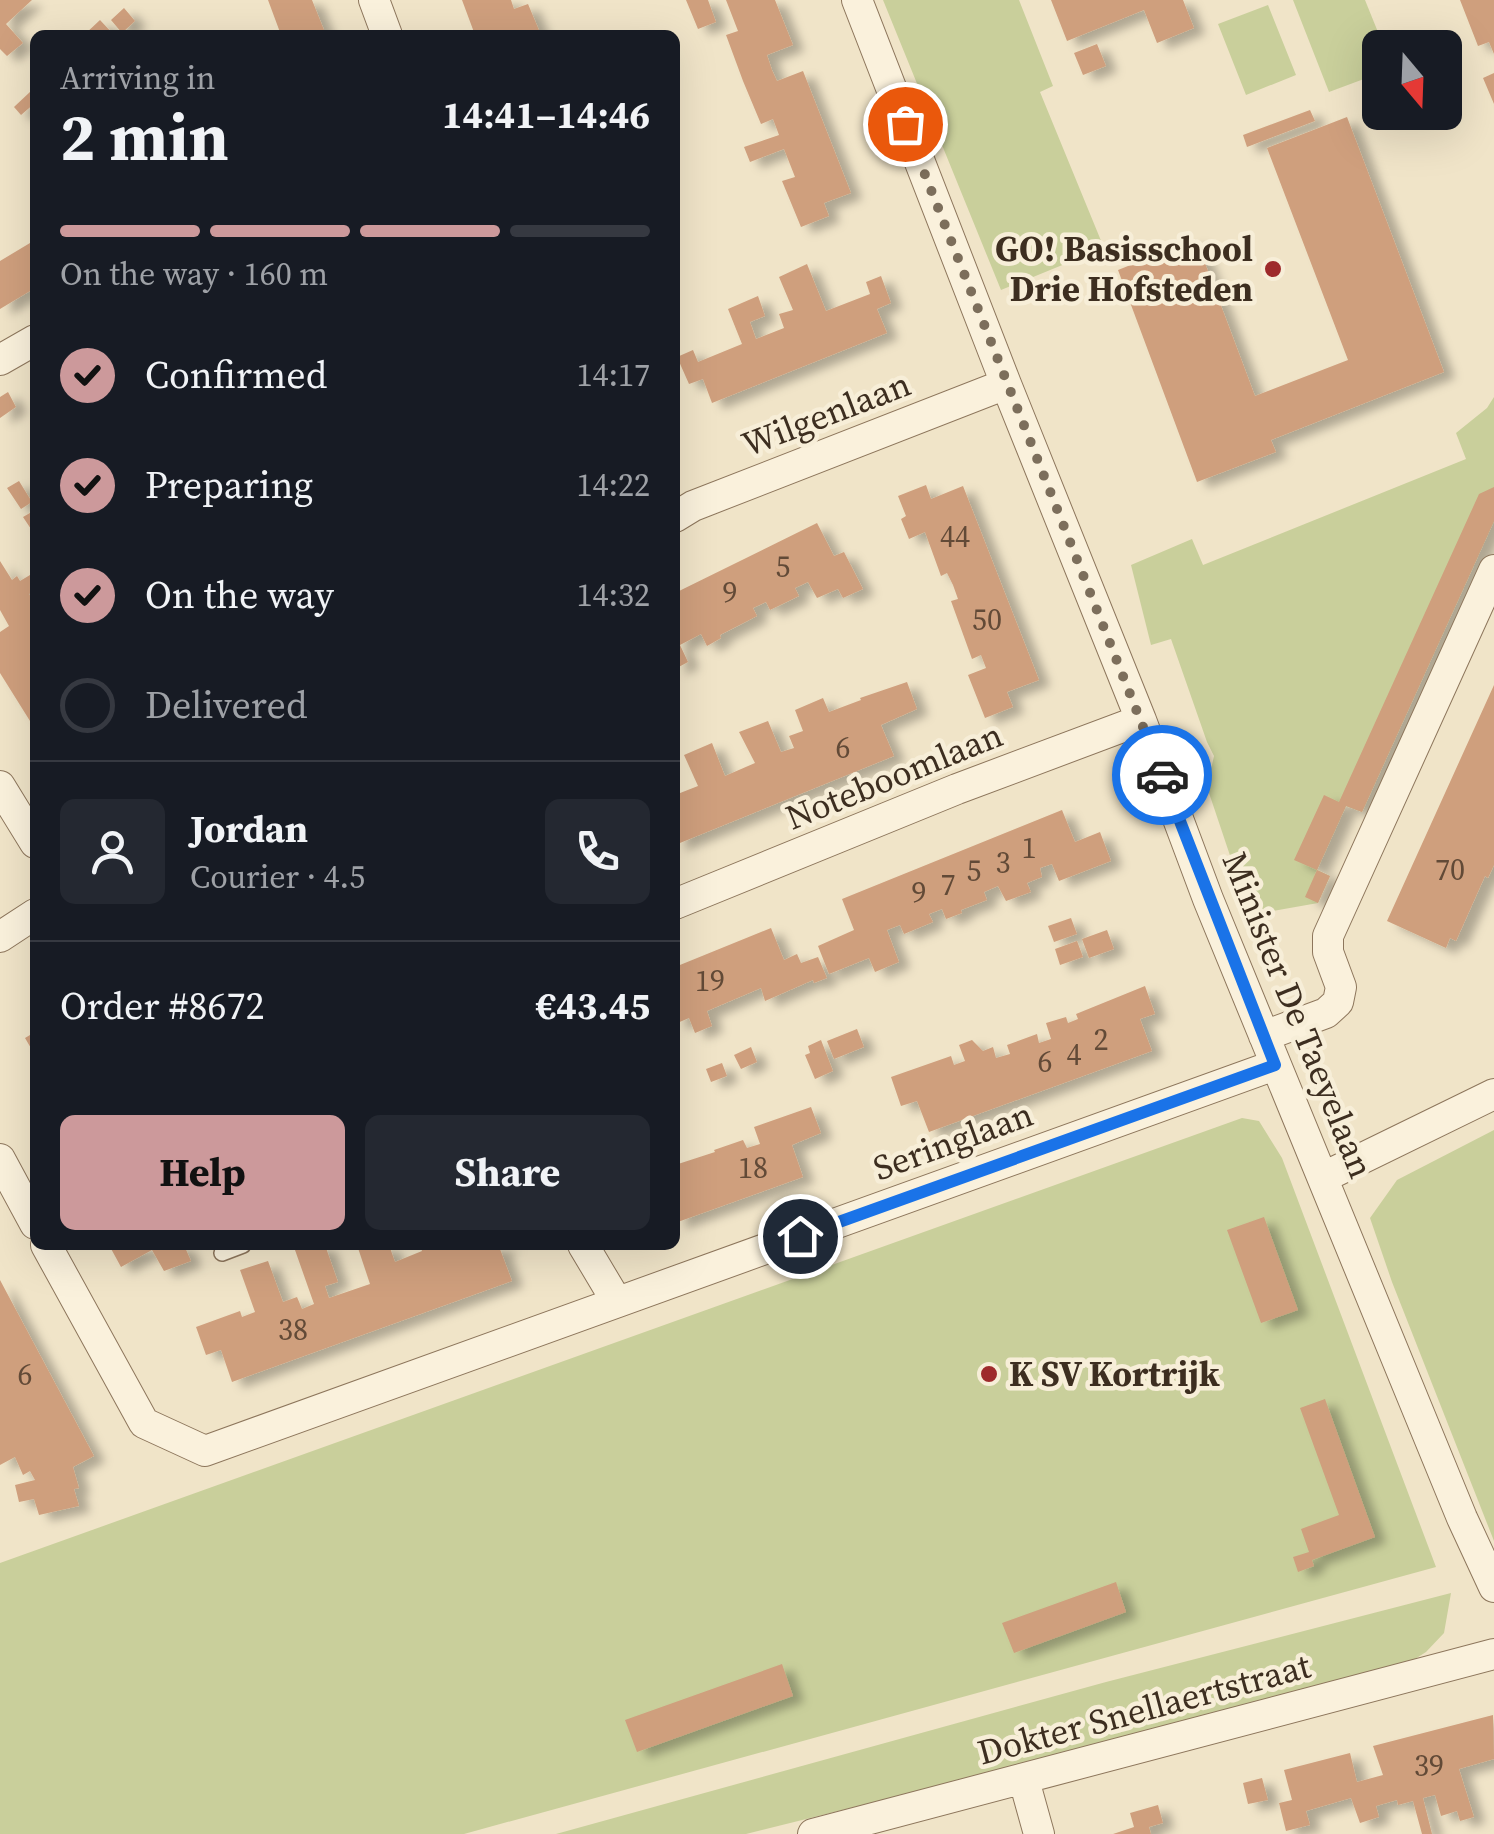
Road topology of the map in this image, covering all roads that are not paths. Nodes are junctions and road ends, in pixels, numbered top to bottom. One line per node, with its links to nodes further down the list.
1 (374, 0): 3 (street)
2 (857, 0): 6 (street, Minister De Taeyelaan)
3 (385, 30)
4 (30, 343): 5 (street)
5 (0, 360)
6 (1006, 384): 7 (street, Wilgenlaan); 9 (street, Minister De Taeyelaan)
7 (681, 502)
8 (1494, 570): 15 (street)
9 (1141, 720): 12 (street, Noteboomlaan); 15 (street, Minister De Taeyelaan)
10 (0, 786): 11 (street)
11 (30, 836)
12 (680, 902)
13 (30, 917): 14 (street)
14 (0, 937)
15 (1264, 1036): 16 (street, Minister De Taeyelaan)
16 (1275, 1065): 19 (street, Minister De Taeyelaan); 25 (street, Seringlaan)
17 (1494, 1094): 19 (street)
18 (0, 1159): 20 (street)
19 (1324, 1176): 26 (street, Minister De Taeyelaan)
20 (30, 1215)
21 (49, 1250): 25 (street, Seringlaan)
22 (230, 1250): 24 (lane)
23 (586, 1250): 25 (street)
24 (222, 1253)
25 (617, 1302)
26 (1494, 1586)
27 (1494, 1654): 28 (street, Dokter Snellaertstraat)
28 (1024, 1780): 29 (street, Dokter Snellaertstraat); 30 (street)
29 (813, 1834)
30 (1039, 1834)

